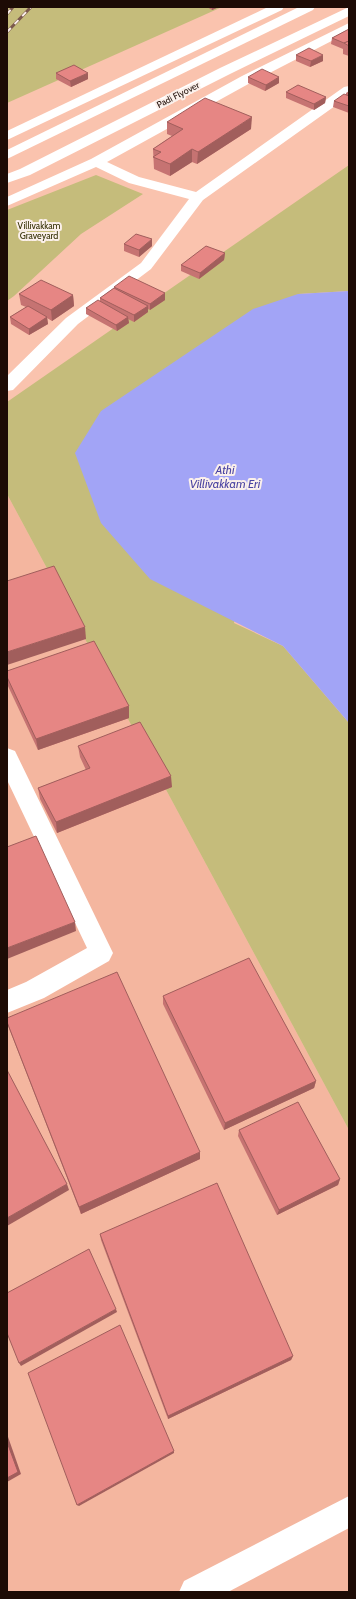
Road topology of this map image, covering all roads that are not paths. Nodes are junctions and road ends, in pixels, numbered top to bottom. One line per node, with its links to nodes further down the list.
1 (278, 7): 6 (street)
2 (309, 7): 7 (street, Padi Flyover)
3 (349, 11): 9 (street, Padi Flyover)
4 (349, 27): 8 (street)
5 (349, 90): 10 (street)
6 (7, 136)
7 (7, 155)
8 (96, 162): 10 (street); 11 (street)
9 (7, 179)
10 (198, 197): 12 (street)
11 (7, 202)
12 (7, 386)
13 (7, 757): 14 (street)
14 (7, 1002)
15 (349, 1511): 16 (street)
16 (195, 1592)

